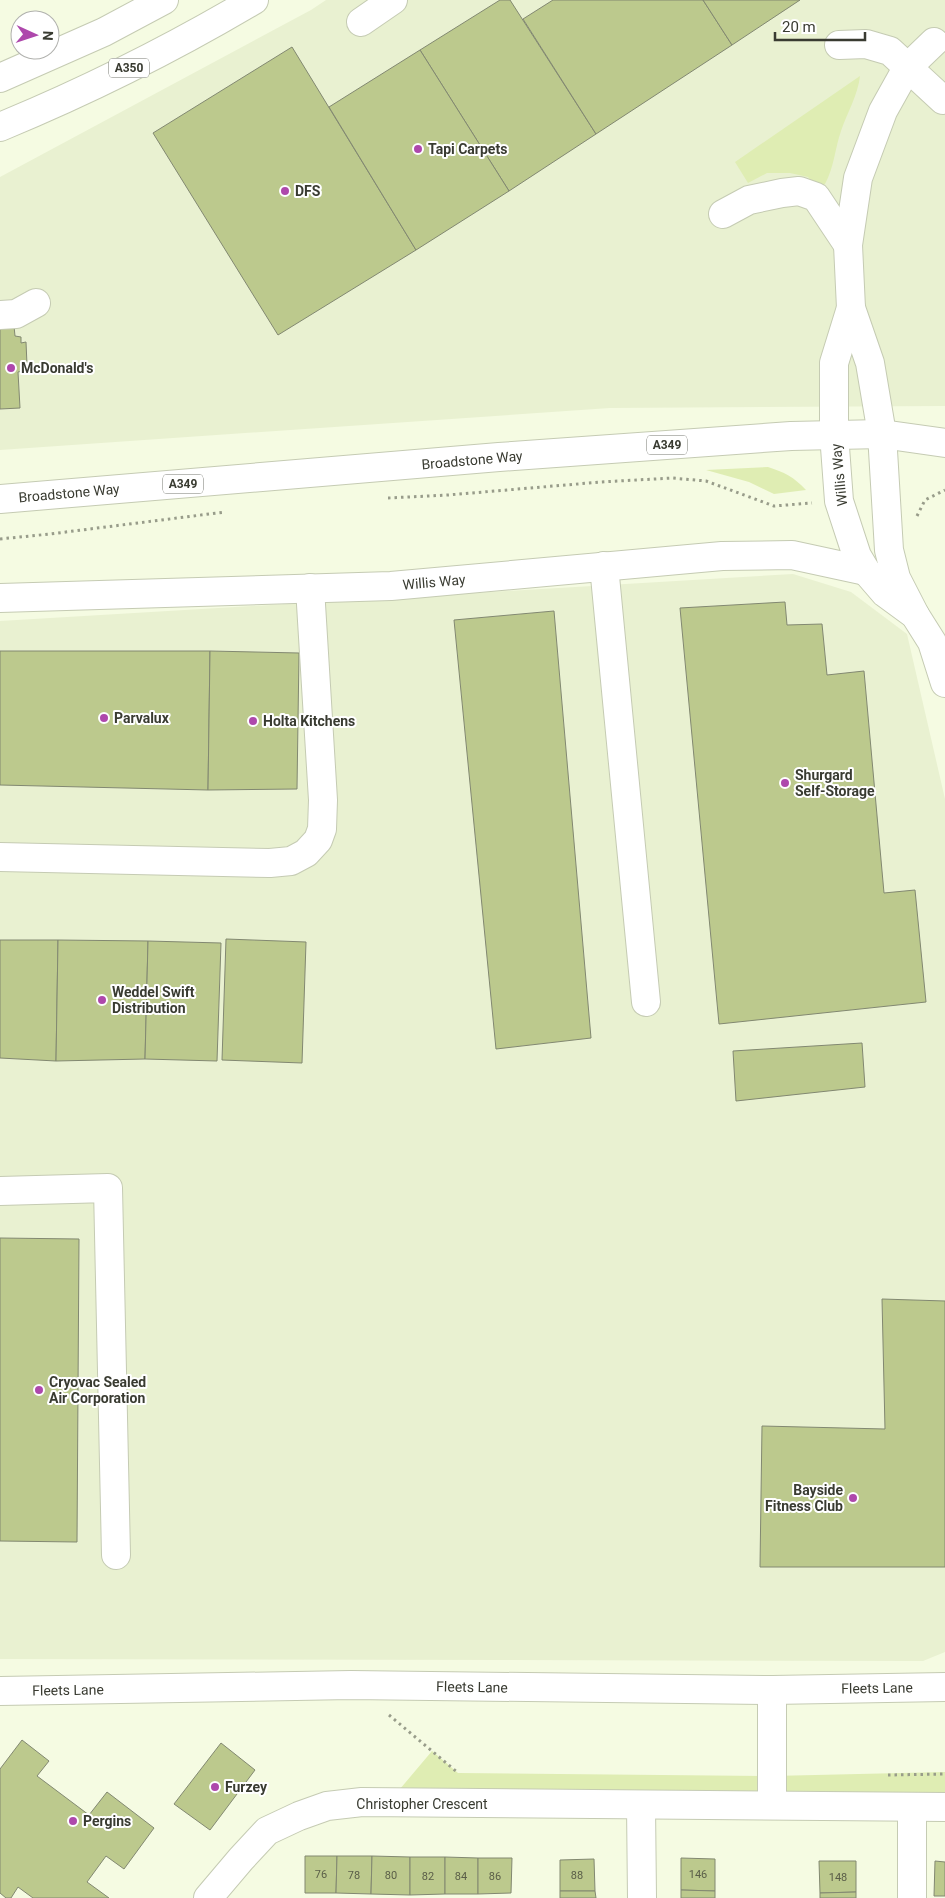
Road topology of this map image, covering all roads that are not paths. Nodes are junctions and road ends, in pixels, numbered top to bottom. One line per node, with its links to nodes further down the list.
1 (164, 0): 8 (main road)
2 (254, 0): 10 (main road, A350)
3 (393, 0): 4 (main road)
4 (362, 22)
5 (934, 42): 7 (main road)
6 (839, 45): 7 (main road)
7 (907, 68): 9 (main road); 12 (main road)
8 (0, 78)
9 (943, 100)
10 (0, 127)
11 (723, 214): 12 (main road)
12 (848, 245): 14 (main road)
13 (36, 303): 15 (main road)
14 (852, 308): 16 (main road, Willis Way); 17 (main road)
15 (0, 315)
16 (834, 434): 17 (main road, Broadstone Way / A349); 19 (main road, Broadstone Way / A349); 21 (main road, Willis Way)
17 (882, 434): 18 (main road, Broadstone Way / A349); 24 (main road)
18 (945, 443)
19 (0, 498)
20 (604, 566): 21 (main road, Willis Way); 22 (main road, Willis Way); 27 (main road)
21 (866, 571): 24 (main road, Willis Way)
22 (310, 588): 23 (main road, Willis Way); 26 (main road)
23 (0, 598)
24 (915, 615): 25 (main road, Willis Way)
25 (945, 683)
26 (0, 857)
27 (646, 1002)
28 (0, 1191): 29 (main road)
29 (116, 1554)
30 (945, 1687): 31 (main road, Fleets Lane)
31 (772, 1690): 32 (main road, Fleets Lane); 33 (main road)
32 (0, 1691)
33 (772, 1804): 34 (main road, Christopher Crescent); 36 (main road, Christopher Crescent)
34 (641, 1805): 37 (main road, Christopher Crescent); 38 (main road)
35 (945, 1806): 36 (main road, Christopher Crescent)
36 (912, 1807): 39 (main road)
37 (208, 1898)
38 (642, 1898)
39 (912, 1898)

